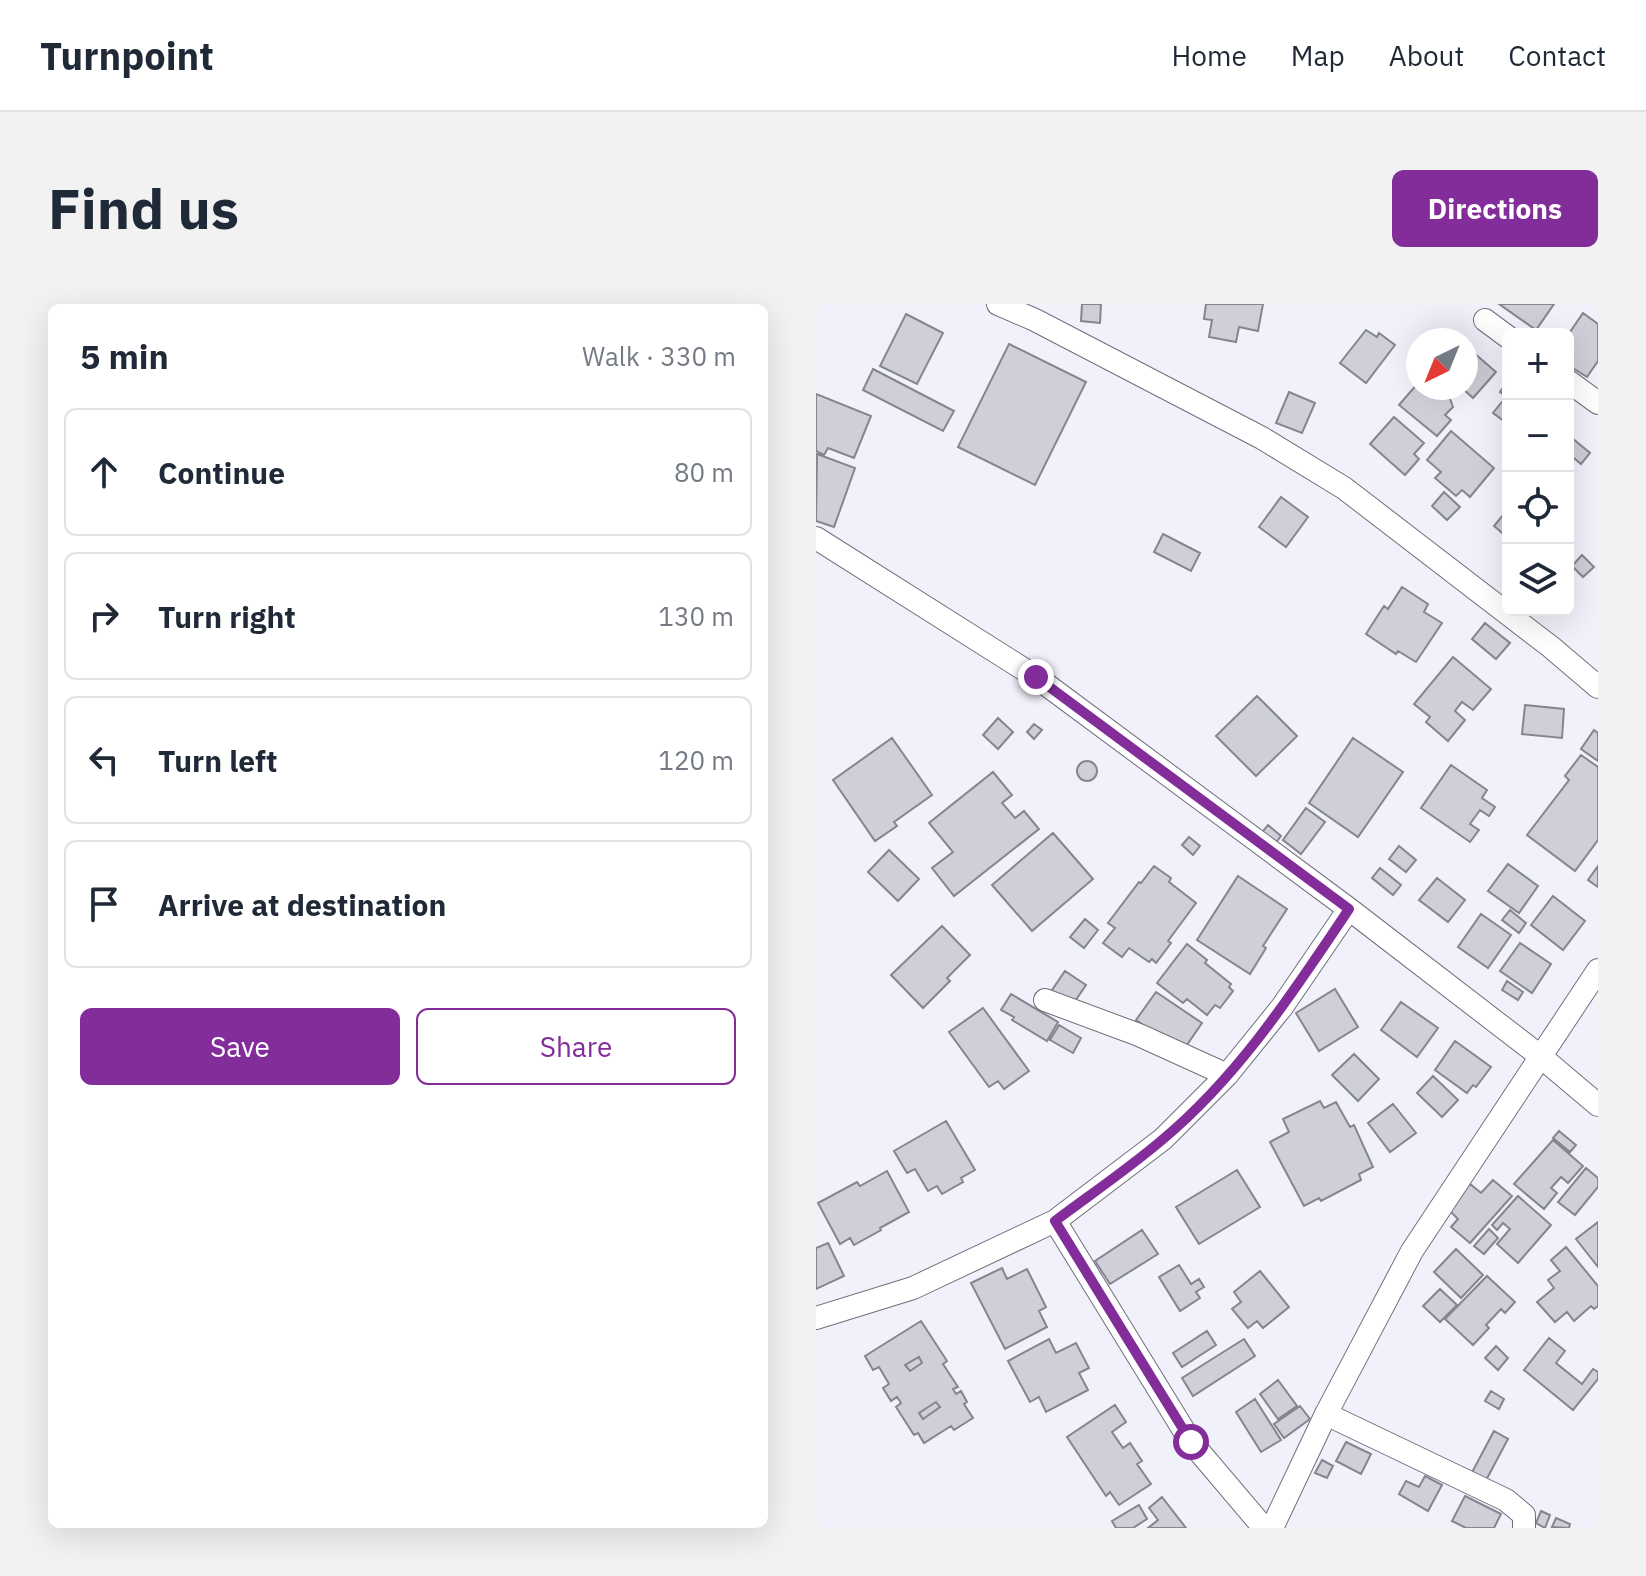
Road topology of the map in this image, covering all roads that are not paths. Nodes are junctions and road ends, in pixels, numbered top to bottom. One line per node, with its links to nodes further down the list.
1 (998, 304): 7 (street)
2 (1485, 320): 3 (street)
3 (1502, 333)
4 (1574, 385): 5 (street)
5 (1598, 403)
6 (816, 538): 8 (street)
7 (1598, 687)
8 (1349, 909): 11 (street); 12 (street)
9 (1598, 970): 11 (street)
10 (1045, 1000): 12 (street)
11 (1540, 1056): 13 (street); 16 (street)
12 (1227, 1075): 14 (street)
13 (1598, 1105)
14 (1055, 1221): 15 (street); 17 (street)
15 (816, 1318)
16 (1326, 1414): 18 (street); 19 (street)
17 (1264, 1528)
18 (1272, 1528)
19 (1524, 1528)

